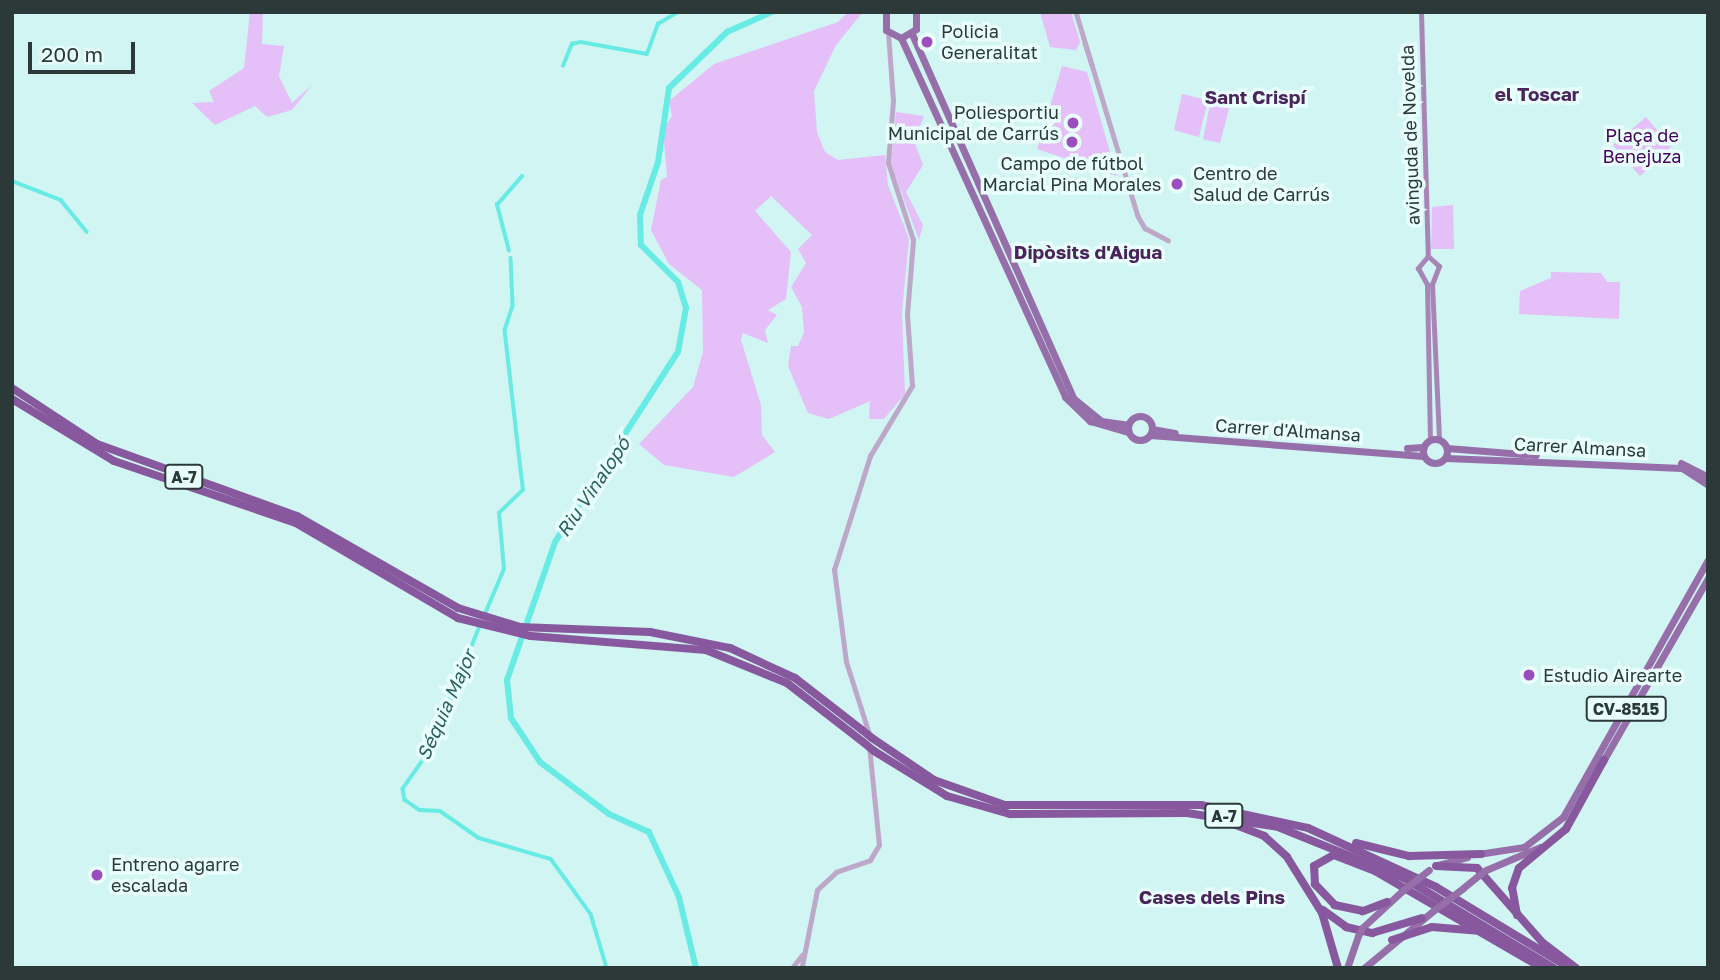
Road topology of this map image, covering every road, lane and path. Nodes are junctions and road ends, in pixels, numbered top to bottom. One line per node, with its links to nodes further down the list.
1 (878, 12): 6 (main road)
2 (886, 12): 6 (main road)
3 (916, 12): 8 (main road)
4 (1421, 12): 12 (main road, avinguda de Novelda)
5 (1077, 15): 11 (street)
6 (883, 21): 7 (main road)
7 (888, 33): 9 (main road); 10 (street)
8 (912, 34): 9 (main road); 17 (main road)
9 (899, 38): 10 (street); 17 (main road)
10 (890, 45): 43 (street)
11 (1168, 240)
12 (1428, 256): 13 (main road); 14 (main road)
13 (1424, 276): 14 (main road); 19 (main road)
14 (1433, 276): 20 (main road)
15 (12, 388): 27 (highway, A-7)
16 (12, 399): 27 (highway, A-7)
17 (1128, 428): 18 (main road); 18 (main road)
18 (1151, 432): 21 (main road); 23 (main road, Carrer d'Almansa)
19 (1430, 440): 20 (main road); 21 (main road)
20 (1440, 440): 22 (main road)
21 (1423, 447): 23 (main road)
22 (1447, 448): 24 (main road); 25 (main road, Carrer Almansa)
23 (1423, 456): 24 (main road)
24 (1446, 458): 26 (main road, Carrer Almansa)
25 (1708, 477)
26 (1708, 485)
27 (358, 557): 30 (highway, A-7)
28 (1708, 560): 34 (main road, CV-8515)
29 (1708, 578): 32 (main road, CV-8515)
30 (573, 635): 31 (highway, A-7); 31 (highway, A-7, bridge)
31 (868, 740): 33 (highway, A-7); 33 (highway, A-7, bridge)
32 (1604, 760): 34 (main road, CV-8515); 39 (highway)
33 (1188, 809): 35 (highway); 38 (highway); 48 (highway, A-7); 49 (highway, A-7)
34 (1529, 849): 35 (main road); 40 (main road, bridge)
35 (1481, 854): 36 (main road)
36 (1433, 868): 37 (main road, bridge); 39 (highway)
37 (1387, 902): 41 (highway); 45 (main road, bridge)
38 (1319, 906): 40 (highway); 44 (highway)
39 (1517, 915): 50 (highway)
40 (1422, 918): 42 (main road)
41 (1495, 937): 42 (highway); 47 (highway)
42 (1392, 940): 46 (main road)
43 (798, 966)
44 (1338, 968)
45 (1347, 968)
46 (1364, 968)
47 (1542, 968)
48 (1554, 968)
49 (1570, 968)
50 (1576, 968)

